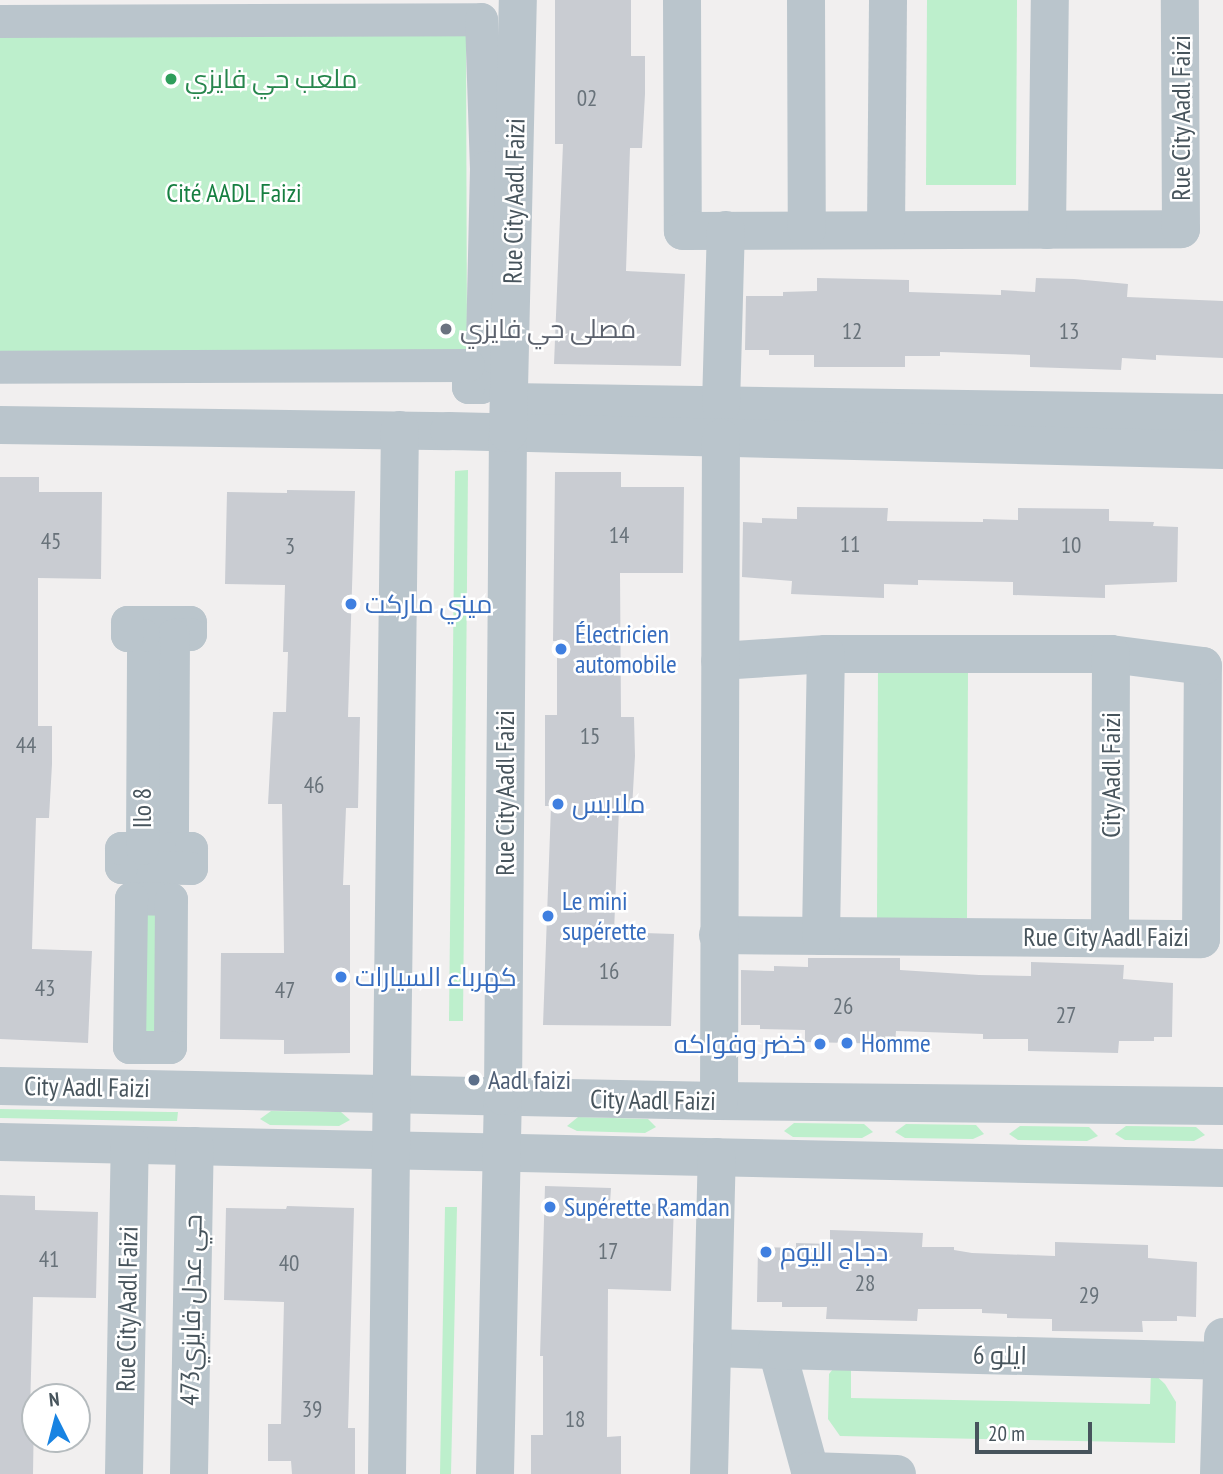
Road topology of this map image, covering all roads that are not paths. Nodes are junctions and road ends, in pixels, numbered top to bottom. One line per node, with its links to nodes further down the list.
1 (518, 0): 14 (street, Rue City Aadl Faizi)
2 (682, 0): 8 (street, Rue City Aadl Faizi)
3 (806, 0): 9 (street)
4 (888, 0): 10 (street)
5 (1050, 0): 11 (street)
6 (1181, 0): 11 (street, Rue City Aadl Faizi)
7 (0, 21): 12 (street)
8 (726, 230): 9 (street, Rue City Aadl Faizi); 15 (street)
9 (807, 230): 10 (street, Rue City Aadl Faizi)
10 (886, 230): 11 (street, Rue City Aadl Faizi)
11 (1047, 230)
12 (0, 367)
13 (1223, 413): 15 (street)
14 (508, 417): 15 (street); 17 (street); 28 (street, Rue City Aadl Faizi)
15 (721, 421): 18 (street); 22 (street)
16 (0, 425): 17 (street)
17 (400, 430): 27 (street)
18 (1223, 450)
19 (190, 622): 19 (street, Ilo 8)
20 (826, 654): 21 (street, Rue City Aadl Faizi); 22 (street, Rue City Aadl Faizi); 24 (street)
21 (1111, 654): 25 (street, City Aadl Faizi); 25 (street, Rue City Aadl Faizi)
22 (720, 661): 23 (street)
23 (718, 935): 24 (street, Rue City Aadl Faizi); 29 (street)
24 (821, 936): 25 (street, Rue City Aadl Faizi)
25 (1110, 938)
26 (0, 1086): 27 (street, City Aadl Faizi)
27 (394, 1094): 28 (street, City Aadl Faizi); 34 (street)
28 (503, 1096): 29 (street, City Aadl Faizi); 35 (street, Rue City Aadl Faizi)
29 (719, 1101): 30 (street, City Aadl Faizi)
30 (1223, 1106)
31 (0, 1142): 32 (street)
32 (130, 1145): 33 (street); 42 (street, Rue City Aadl Faizi)
33 (195, 1146): 34 (street); 43 (street, 473حي عدل فايزي)
34 (394, 1150): 35 (street); 44 (street)
35 (501, 1153): 36 (street); 45 (street, Rue City Aadl Faizi)
36 (717, 1157): 37 (street); 39 (street)
37 (1223, 1168)
38 (1223, 1335): 41 (street)
39 (712, 1348): 40 (street); 46 (street)
40 (778, 1350): 41 (street, ايلو 6); 47 (street)
41 (1222, 1361): 48 (street)
42 (124, 1474)
43 (189, 1474)
44 (387, 1474)
45 (495, 1474)
46 (709, 1474)
47 (897, 1474)
48 (1219, 1474)

